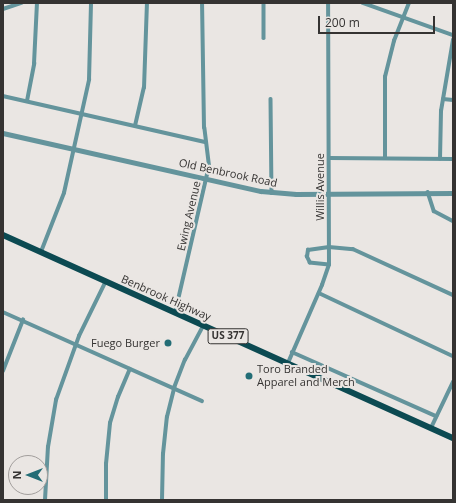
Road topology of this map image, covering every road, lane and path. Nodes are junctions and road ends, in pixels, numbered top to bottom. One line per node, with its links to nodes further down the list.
1 (21, 3): 10 (street)
2 (37, 3): 19 (street)
3 (91, 3): 20 (street)
4 (147, 3): 21 (street)
5 (202, 3): 23 (street, Ewing Avenue)
6 (264, 3): 13 (street)
7 (328, 3): 25 (street, Willis Avenue)
8 (363, 3): 11 (street)
9 (409, 3): 11 (street)
10 (3, 9)
11 (403, 19): 12 (street); 26 (street)
12 (453, 35)
13 (264, 38)
14 (453, 40): 17 (street)
15 (3, 96): 19 (street)
16 (271, 99): 33 (street)
17 (443, 99): 18 (street); 27 (street)
18 (453, 100)
19 (26, 101): 20 (street)
20 (82, 114): 21 (street); 24 (street)
21 (135, 126): 23 (street)
22 (3, 133): 24 (street, Old Benbrook Road)
23 (206, 142): 29 (street, Ewing Avenue)
24 (74, 149): 29 (street, Old Benbrook Road); 37 (street)
25 (329, 158): 26 (street); 30 (street, Willis Avenue)
26 (385, 158): 27 (street)
27 (440, 158): 28 (street)
28 (453, 159)
29 (206, 178): 33 (street, Old Benbrook Road); 43 (street, Ewing Avenue)
30 (329, 192): 31 (street, Old Benbrook Road); 33 (street, Old Benbrook Road); 36 (street, Willis Avenue)
31 (428, 192): 32 (street, Old Benbrook Road); 34 (street)
32 (453, 192)
33 (272, 193)
34 (453, 221)
35 (3, 235): 37 (main road, Benbrook Highway / US 377)
36 (329, 247): 38 (street, Willis Avenue); 38 (street); 41 (street)
37 (40, 252): 39 (main road, Benbrook Highway / US 377)
38 (328, 265): 40 (street, Willis Avenue)
39 (106, 281): 43 (main road, Benbrook Highway / US 377); 46 (street)
40 (319, 293): 47 (street, Willis Avenue); 48 (street)
41 (453, 295)
42 (3, 312): 44 (street)
43 (175, 313): 45 (main road, Benbrook Highway / US 377)
44 (23, 320): 46 (street); 51 (street)
45 (204, 325): 49 (main road, Benbrook Highway / US 377); 53 (street)
46 (76, 345): 50 (street); 58 (street)
47 (292, 352): 49 (street, Willis Avenue); 55 (street)
48 (453, 356)
49 (288, 363): 56 (main road, Benbrook Highway / US 377)
50 (130, 368): 53 (street); 59 (street)
51 (3, 372)
52 (453, 382): 55 (street)
53 (174, 388): 54 (street); 60 (street)
54 (202, 401)
55 (436, 416): 56 (street)
56 (431, 428): 57 (main road, Benbrook Highway / US 377)
57 (453, 438)
58 (45, 500)
59 (106, 500)
60 (162, 500)

